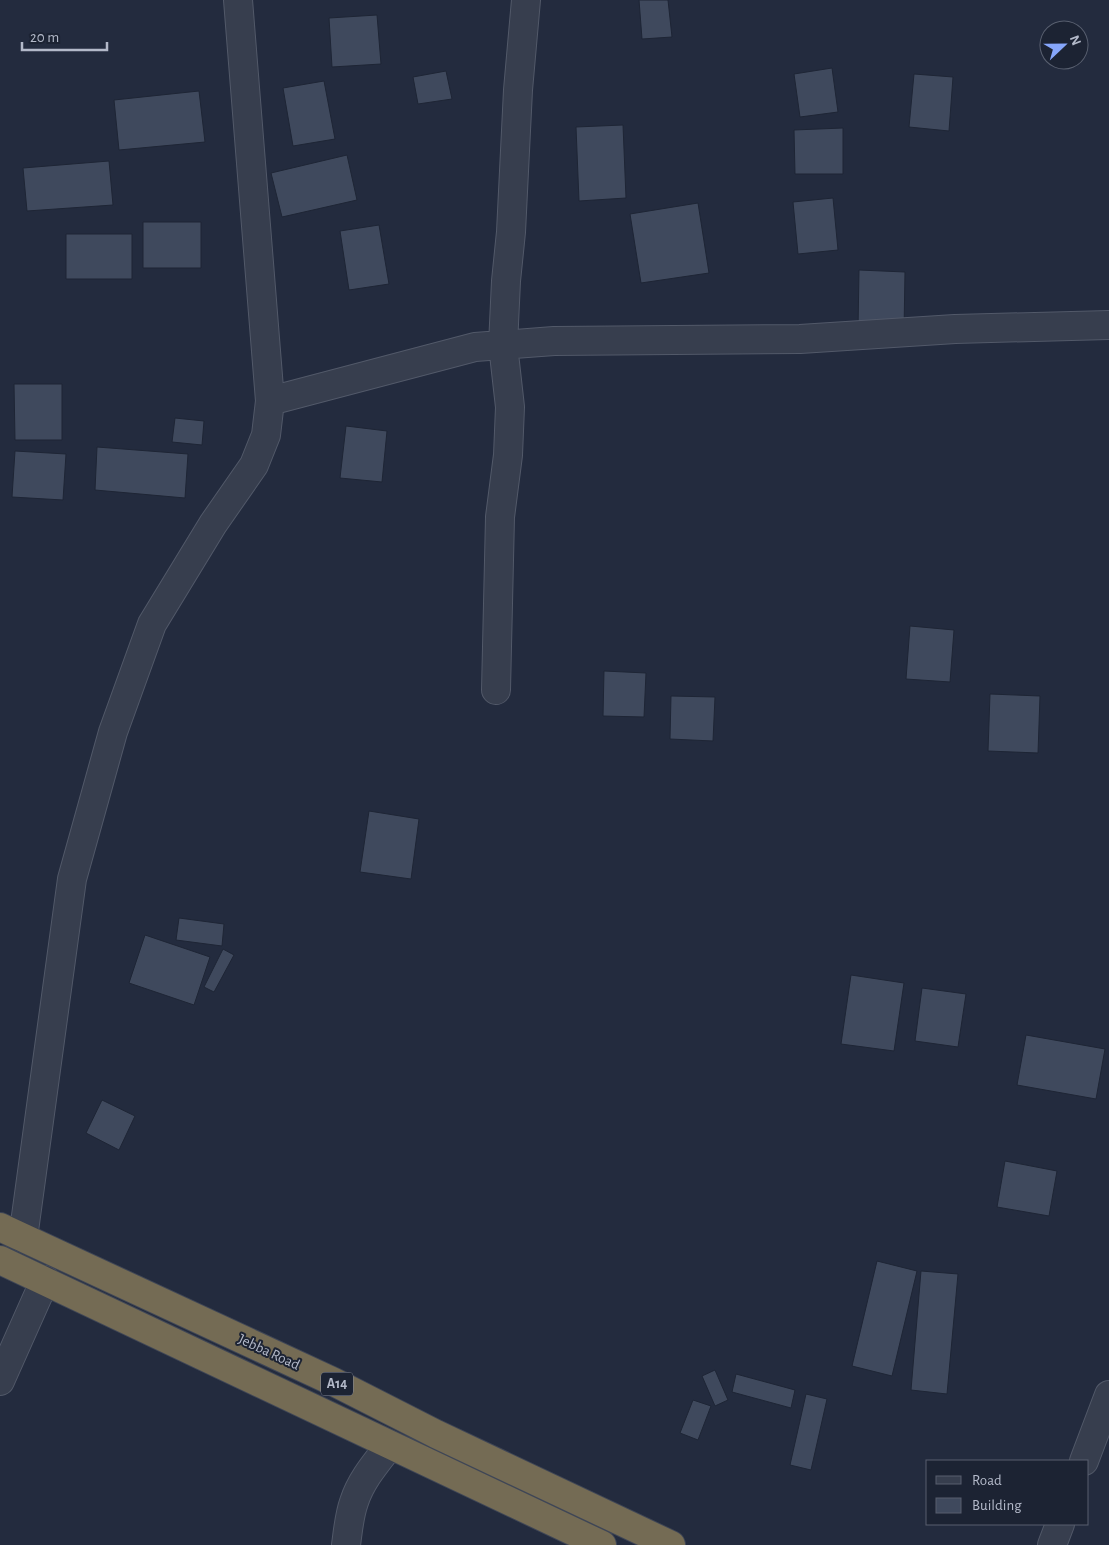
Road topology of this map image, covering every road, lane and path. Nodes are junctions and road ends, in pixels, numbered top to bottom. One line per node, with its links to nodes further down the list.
1 (238, 0): 5 (street)
2 (526, 0): 4 (street)
3 (1109, 325): 4 (street)
4 (503, 345): 5 (street); 6 (street)
5 (270, 402): 7 (street)
6 (496, 690)
7 (12, 1232): 17 (highway, Jebba Road / A14)
8 (0, 1260): 9 (highway, Jebba Road / A14)
9 (45, 1280): 10 (street); 12 (highway, Jebba Road / A14)
10 (0, 1381)
11 (1109, 1395): 13 (street)
12 (390, 1445): 15 (street); 16 (highway, Jebba Road / A14)
13 (1084, 1460)
14 (1060, 1525): 18 (street)
15 (346, 1545)
16 (602, 1545)
17 (671, 1545)
18 (1052, 1545)

